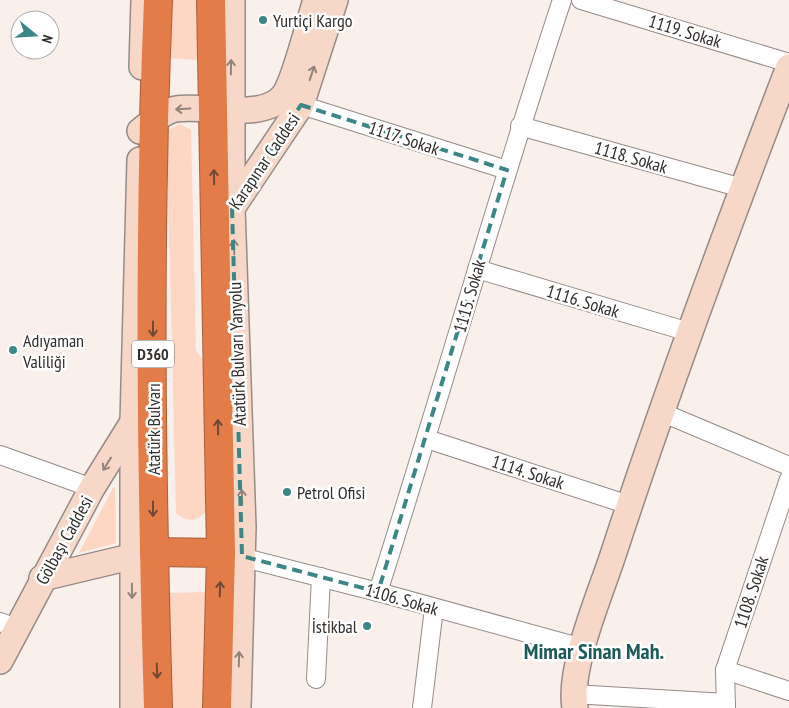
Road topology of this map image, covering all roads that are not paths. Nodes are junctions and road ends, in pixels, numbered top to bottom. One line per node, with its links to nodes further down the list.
1 (144, 0): 13 (street)
2 (158, 0): 13 (highway, Atatürk Bulvarı / D360)
3 (211, 0): 12 (highway)
4 (232, 0): 12 (street, Atatürk Bulvarı Yanyolu, one-way to 4)
5 (316, 0): 12 (street, Karapınar Caddesi)
6 (335, 0): 11 (street, Karapınar Caddesi, one-way to 6)
7 (562, 0): 14 (street, 1115. Sokak)
8 (582, 0): 9 (street, 1119. Sokak)
9 (789, 63)
10 (789, 67): 16 (street)
11 (301, 105): 15 (street, 1117. Sokak); 17 (street, Karapınar Caddesi)
12 (222, 109): 13 (street, Karapınar Caddesi, one-way to 13); 17 (street, Atatürk Bulvarı Yanyolu); 18 (highway, one-way to 12)
13 (147, 126): 22 (street); 29 (highway, Atatürk Bulvarı / D360, one-way to 29)
14 (520, 126): 15 (street, 1115. Sokak); 16 (street, 1118. Sokak)
15 (507, 170): 19 (street, 1115. Sokak)
16 (742, 188): 20 (street)
17 (232, 207): 18 (street, Karapınar Caddesi); 30 (street, Atatürk Bulvarı Yanyolu, one-way to 17)
18 (214, 234): 30 (highway, one-way to 18)
19 (477, 269): 20 (street, 1116. Sokak); 23 (street, 1115. Sokak)
20 (688, 332): 21 (street)
21 (661, 412): 25 (street); 28 (street)
22 (132, 422): 27 (street, Gölbaşı Caddesi, one-way to 27); 29 (street)
23 (427, 438): 28 (street, 1114. Sokak); 33 (street, 1115. Sokak)
24 (0, 455): 27 (street)
25 (789, 466)
26 (789, 478): 38 (street, 1108. Sokak)
27 (92, 488): 32 (street, Gölbaşı Caddesi)
28 (629, 505): 36 (street)
29 (142, 553): 30 (highway); 32 (street); 43 (street, one-way to 43); 44 (highway, Atatürk Bulvarı / D360, one-way to 44)
30 (232, 555): 31 (street, 1106. Sokak); 45 (highway, one-way to 30); 46 (street, Atatürk Bulvarı Yanyolu, one-way to 30)
31 (321, 577): 33 (street, 1106. Sokak); 39 (street)
32 (42, 578): 35 (street, Gölbaşı Caddesi)
33 (378, 592): 34 (street, 1106. Sokak)
34 (434, 608): 36 (street, 1106. Sokak); 47 (street)
35 (8, 625): 37 (street, Gölbaşı Caddesi)
36 (582, 648): 41 (street)
37 (0, 661)
38 (725, 670): 40 (street); 42 (street, 1108. Sokak)
39 (316, 679)
40 (789, 691)
41 (574, 701): 42 (street)
42 (726, 706)
43 (133, 708)
44 (158, 708)
45 (217, 708)
46 (238, 708)
47 (422, 708)

